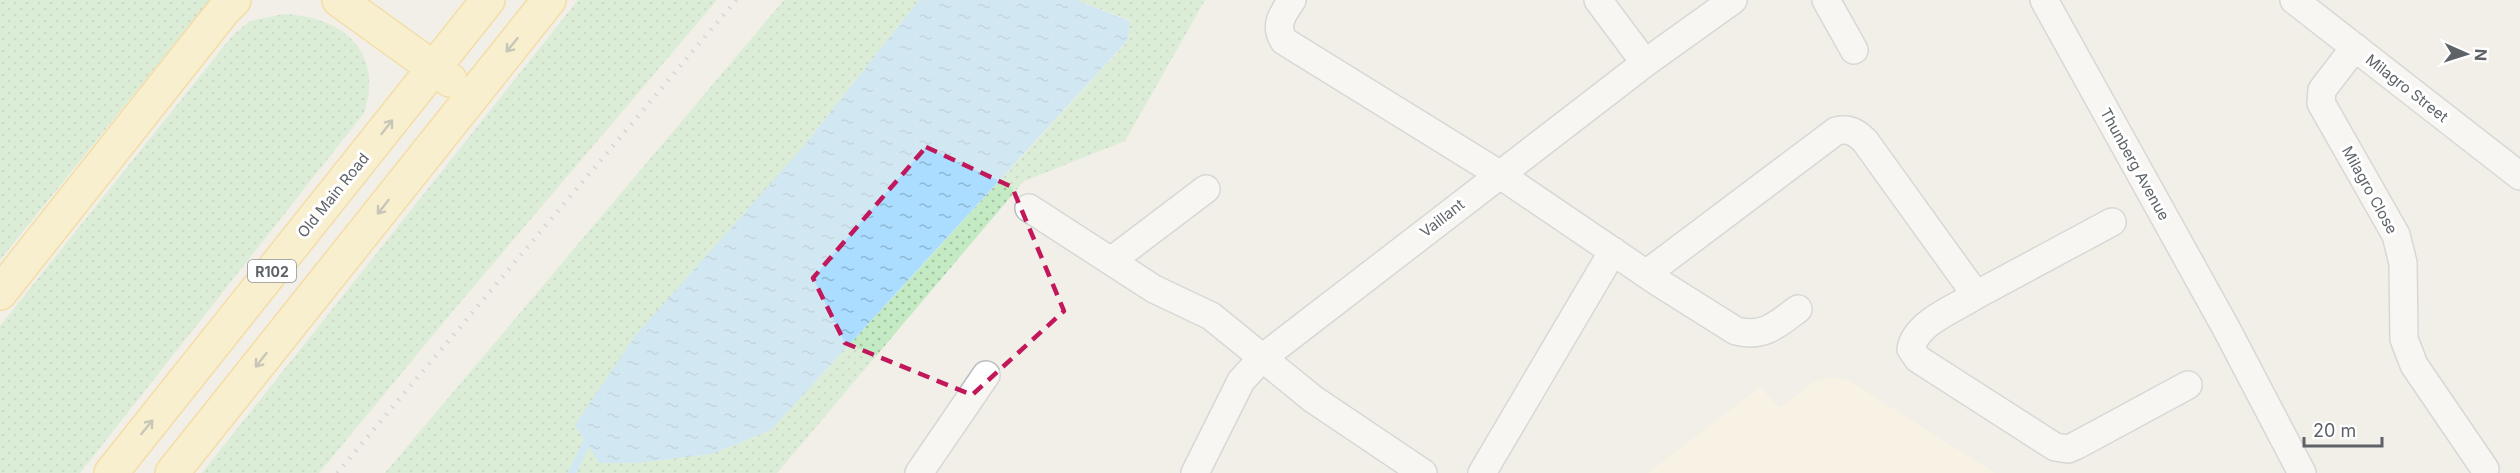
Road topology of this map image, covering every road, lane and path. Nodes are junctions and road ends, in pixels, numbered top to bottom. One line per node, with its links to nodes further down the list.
1 (234, 0): 24 (main road)
2 (339, 0): 14 (main road)
3 (488, 0): 14 (main road, Old Main Road / R102)
4 (549, 0): 15 (main road, R102, one-way to 15)
5 (1292, 0): 16 (street)
6 (1598, 0): 13 (street)
7 (1733, 0): 13 (street, Vaillant)
8 (1826, 0): 12 (street)
9 (2044, 0): 30 (street, Thunberg Avenue)
10 (2294, 0): 11 (street, Milagro Street)
11 (2355, 47): 17 (street, Milagro Street); 31 (street, Milagro Close)
12 (1854, 50)
13 (1645, 63): 16 (street, Vaillant)
14 (434, 68): 15 (main road); 32 (main road, Old Main Road / R102, one-way to 14)
15 (471, 95): 33 (main road, R102, one-way to 33)
16 (1499, 174): 21 (street); 27 (street, Vaillant)
17 (2520, 176)
18 (1206, 189): 22 (street)
19 (1029, 208): 22 (street)
20 (2112, 222): 25 (street)
21 (1613, 251): 23 (street); 37 (street)
22 (1111, 261): 27 (street)
23 (1646, 274): 25 (street); 26 (street)
24 (0, 293)
25 (1976, 295): 29 (street)
26 (1798, 309)
27 (1261, 359): 35 (street, Vaillant); 36 (street)
28 (986, 375): 34 (street)
29 (2188, 385)
30 (2287, 443): 38 (street, Thunberg Avenue); 39 (street, Thunberg Avenue); 40 (street, Thunberg Avenue)
31 (2485, 469)
32 (111, 473)
33 (172, 473)
34 (919, 473)
35 (1194, 473)
36 (1423, 473)
37 (1482, 473)
38 (2285, 473)
39 (2302, 473)
40 (2321, 473)

